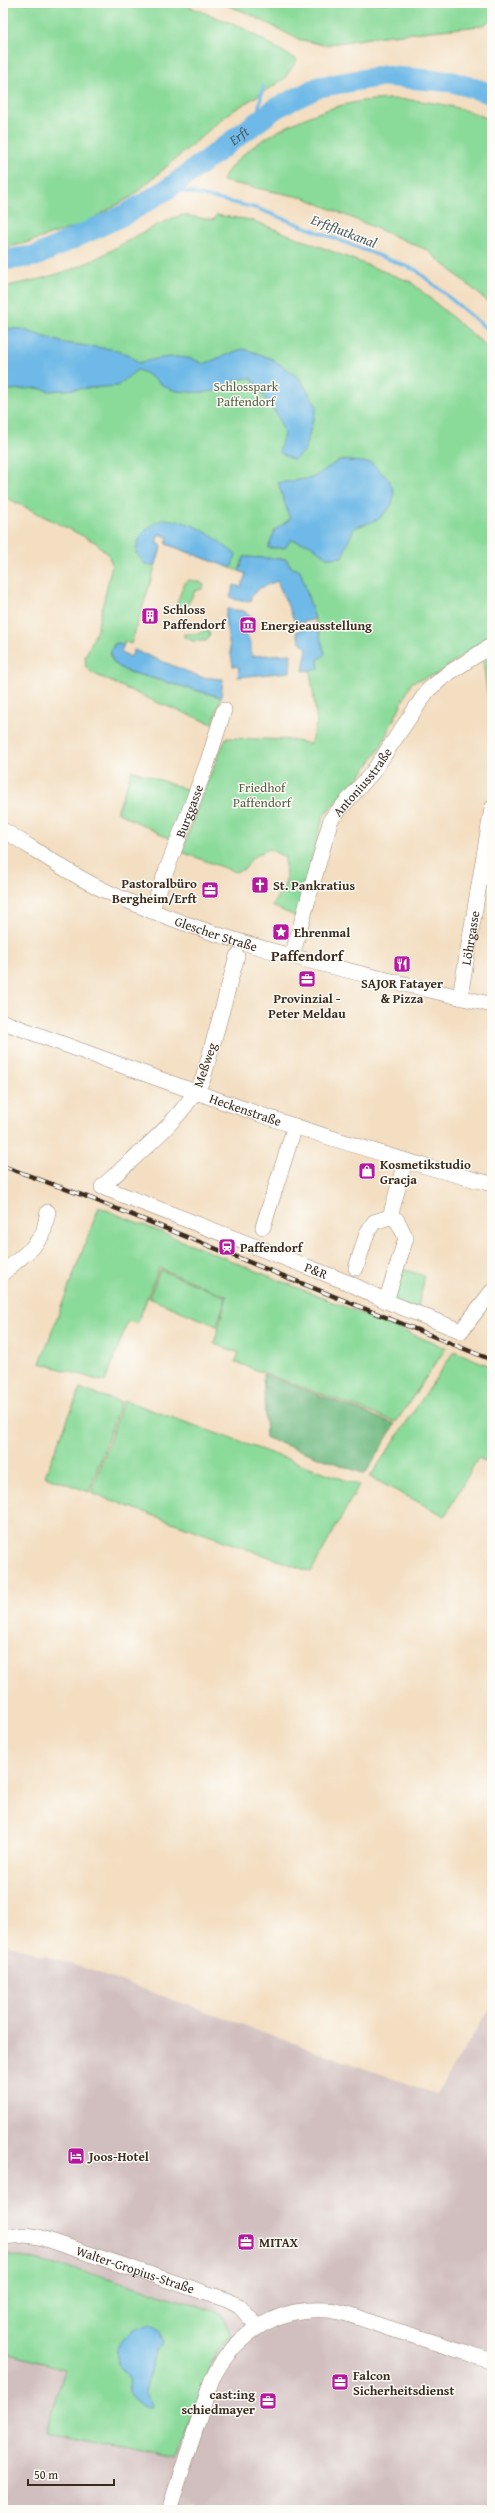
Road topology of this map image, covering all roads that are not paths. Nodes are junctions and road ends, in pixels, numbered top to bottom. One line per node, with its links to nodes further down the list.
1 (492, 645): 7 (street, Antoniusstraße)
2 (224, 710): 5 (street, Burggasse)
3 (492, 808): 8 (street, Löhrgasse)
4 (3, 830): 5 (street, Glescher Straße)
5 (151, 911): 7 (street, Glescher Straße)
6 (238, 956): 11 (street, Meßweg)
7 (292, 956): 8 (street, Glescher Straße)
8 (460, 997): 9 (street, Glescher Straße)
9 (492, 1005)
10 (3, 1022): 11 (street, Heckenstraße)
11 (196, 1092): 12 (street, Heckenstraße); 15 (street, Meßweg)
12 (295, 1126): 13 (street, Heckenstraße); 18 (street)
13 (405, 1162): 14 (street, Heckenstraße); 17 (street)
14 (492, 1184)
15 (102, 1187): 22 (street, P&R)
16 (48, 1212): 20 (street)
17 (390, 1217): 19 (street); 22 (street)
18 (263, 1227)
19 (356, 1268)
20 (3, 1273)
21 (492, 1290): 22 (street, P&R)
22 (386, 1301)
23 (3, 2237): 24 (street, Walter-Gropius-Straße)
24 (258, 2327): 25 (street); 26 (street)
25 (492, 2361)
26 (169, 2510)

